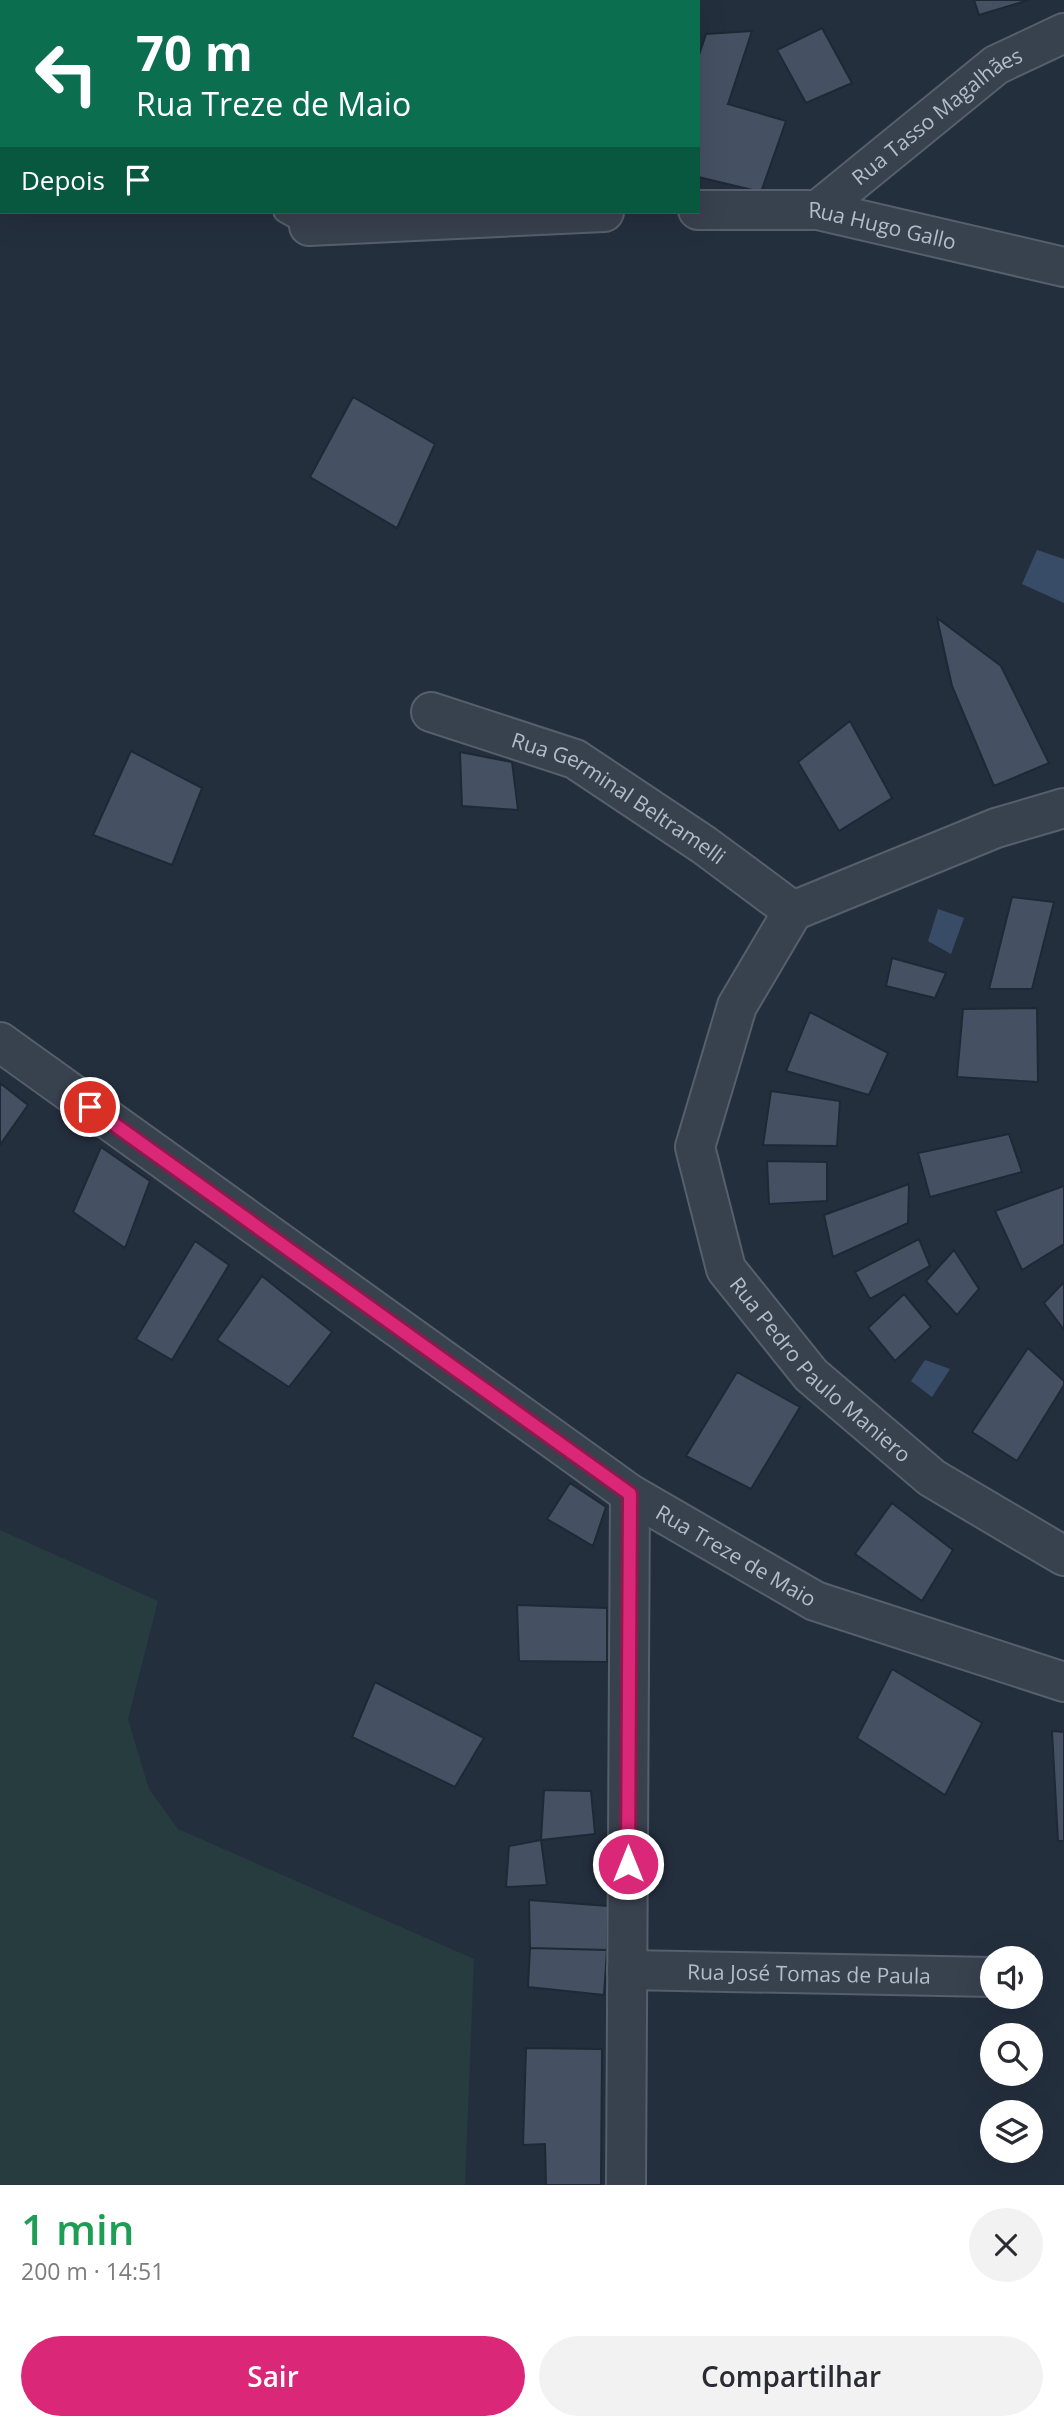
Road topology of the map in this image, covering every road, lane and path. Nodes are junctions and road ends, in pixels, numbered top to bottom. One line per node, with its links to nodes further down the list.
1 (1064, 33): 3 (street, Rua Tasso Magalhães)
2 (700, 210): 3 (street, Rua Hugo Gallo)
3 (818, 210): 6 (street, Rua Hugo Gallo)
4 (516, 214): 5 (street)
5 (296, 219)
6 (1064, 267)
7 (431, 712): 9 (street, Rua Germinal Beltramelli)
8 (1064, 808): 9 (street)
9 (793, 911): 12 (street, Rua Pedro Paulo Maniero)
10 (0, 1042): 11 (street, Rua Treze de Maio)
11 (630, 1494): 13 (street, Rua Treze de Maio); 14 (street)
12 (1064, 1556)
13 (1064, 1682)
14 (627, 1970): 15 (street, Rua José Tomas de Paula); 16 (street)
15 (980, 1977)
16 (626, 2185)

